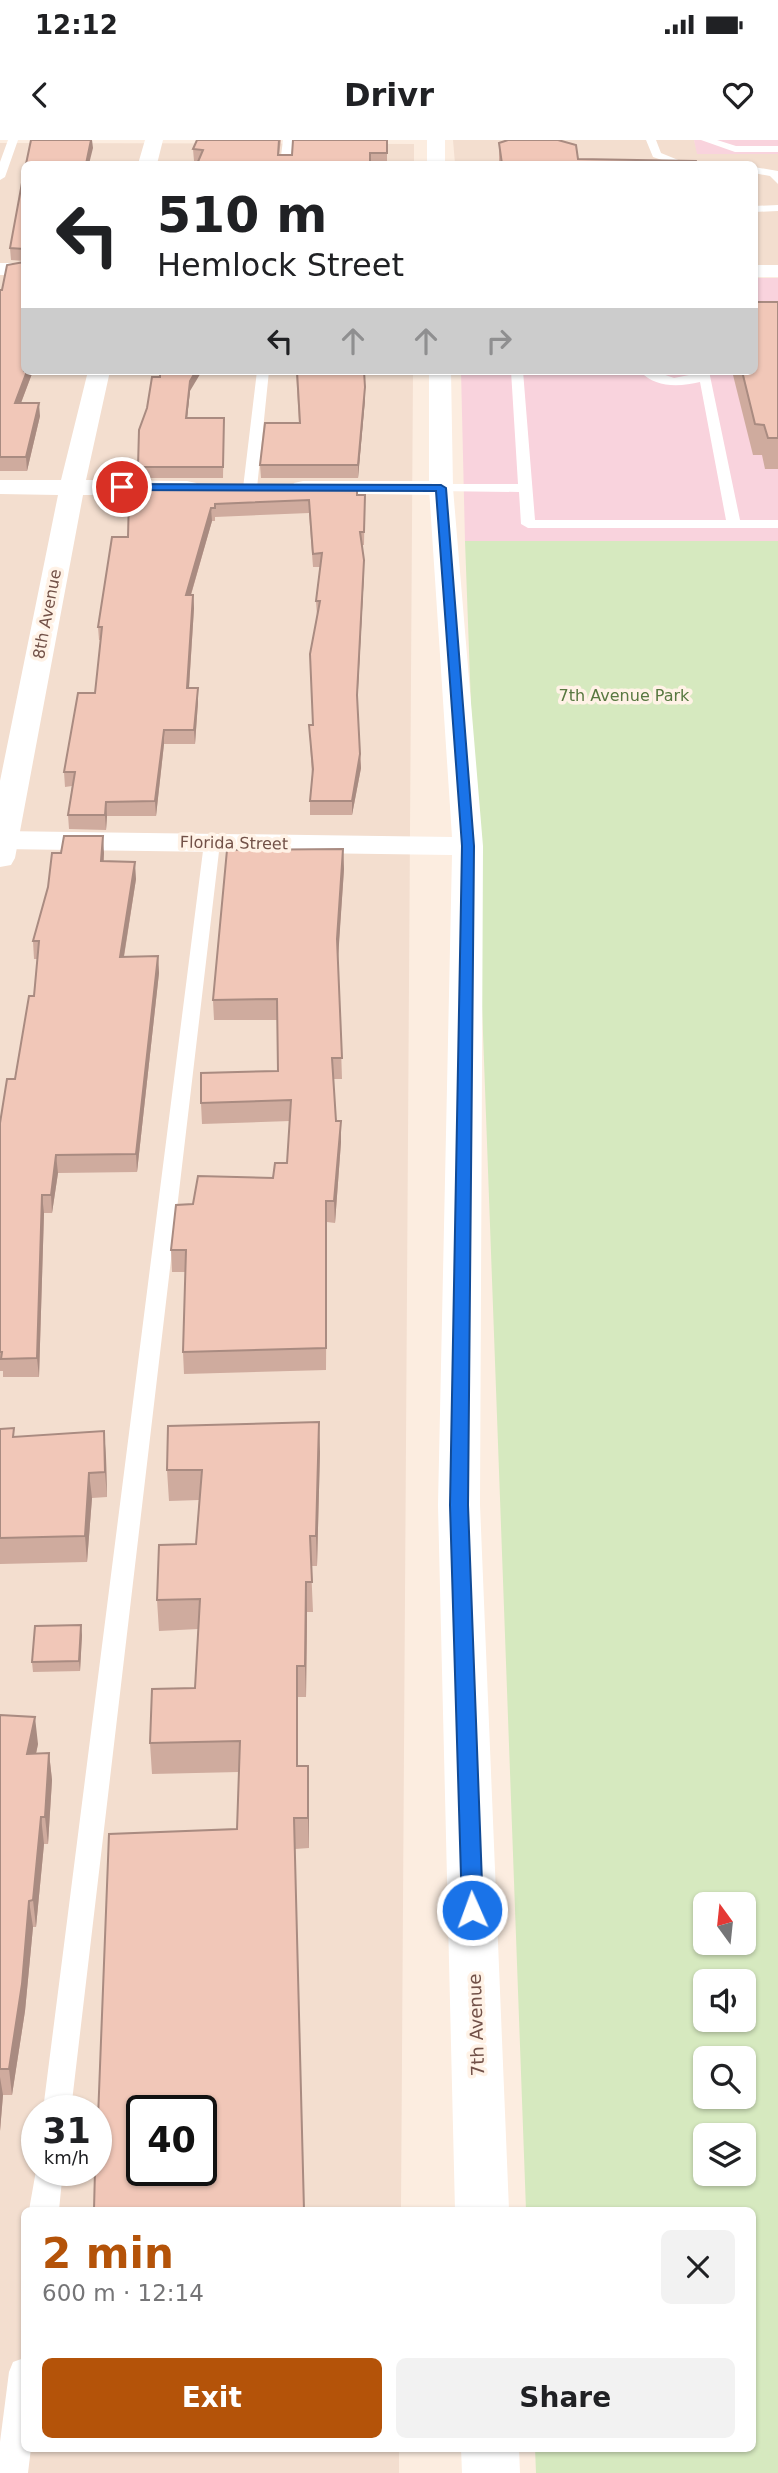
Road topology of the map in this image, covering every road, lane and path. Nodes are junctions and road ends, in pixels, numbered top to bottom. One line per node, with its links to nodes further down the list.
1 (13, 140): 14 (lane)
2 (154, 140): 9 (street)
3 (288, 140): 10 (lane)
4 (436, 140): 11 (street)
5 (651, 140): 12 (lane)
6 (687, 140): 7 (lane)
7 (710, 142): 8 (lane)
8 (778, 149)
9 (149, 161)
10 (285, 161)
11 (436, 161)
12 (674, 161)
13 (758, 171): 15 (lane)
14 (0, 177)
15 (778, 181)
16 (778, 208): 17 (lane)
17 (758, 209)
18 (0, 269): 19 (street)
19 (21, 269)
20 (758, 271): 21 (street)
21 (778, 271)
22 (98, 375): 29 (street, 8th Avenue)
23 (263, 375): 30 (lane)
24 (440, 375): 31 (street, 7th Avenue)
25 (517, 375): 32 (lane)
26 (654, 375): 27 (lane)
27 (704, 375): 33 (lane)
28 (0, 487): 29 (street)
29 (72, 487): 30 (street); 36 (street, 8th Avenue)
30 (250, 488): 31 (street)
31 (441, 488): 32 (lane); 37 (street, 7th Avenue)
32 (525, 488): 33 (lane)
33 (734, 524): 34 (lane)
34 (778, 524)
35 (212, 843): 36 (street, Florida Street); 37 (street, Florida Street); 38 (lane)
36 (1, 846)
37 (468, 846): 41 (street, 7th Avenue)
38 (59, 2095)
39 (47, 2186): 40 (lane)
40 (44, 2207)
41 (482, 2207)
42 (21, 2397): 44 (lane)
43 (491, 2452): 45 (street)
44 (12, 2473)
45 (491, 2473)

